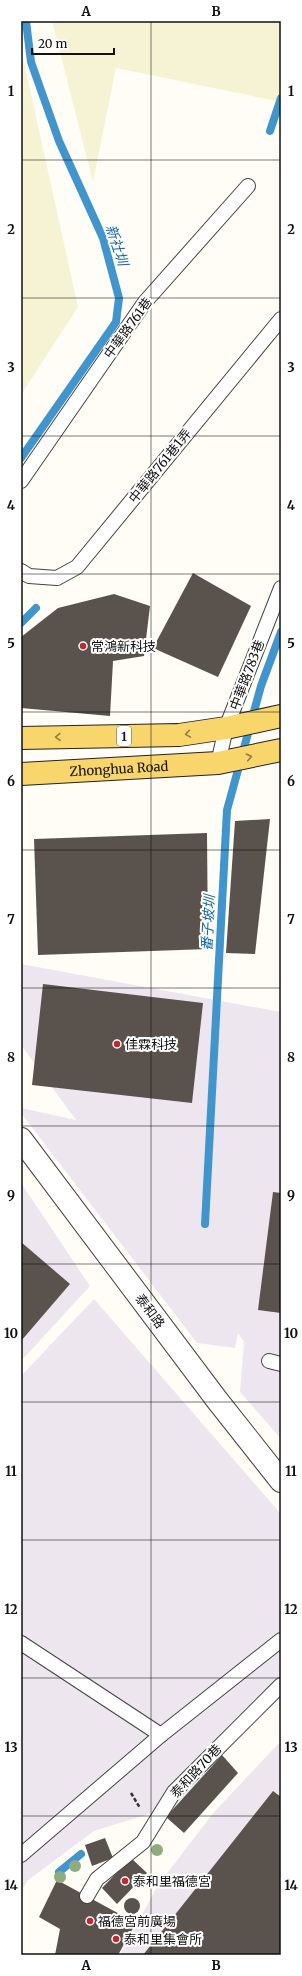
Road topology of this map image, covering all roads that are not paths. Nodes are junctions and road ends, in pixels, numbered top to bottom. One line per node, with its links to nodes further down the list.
1 (248, 186): 3 (lane, 中華路761巷)
2 (281, 319): 4 (lane, 中華路761巷1弄)
3 (21, 481)
4 (21, 571)
5 (281, 588): 7 (lane, 中華路783巷)
6 (281, 716): 7 (main road, 1)
7 (226, 728): 8 (main road, 1, one-way to 8); 10 (lane, 中華路783巷)
8 (21, 738)
9 (281, 750): 10 (main road, Zhonghua Road, one-way to 9)
10 (218, 763): 11 (main road, Zhonghua Road)
11 (21, 774)
12 (21, 1139): 13 (street, 泰和路)
13 (281, 1481)
14 (281, 1640): 17 (lane)
15 (21, 1643): 17 (lane)
16 (281, 1685): 19 (lane, 泰和路70巷)
17 (161, 1735): 18 (lane)
18 (21, 1855)
19 (87, 1896)

